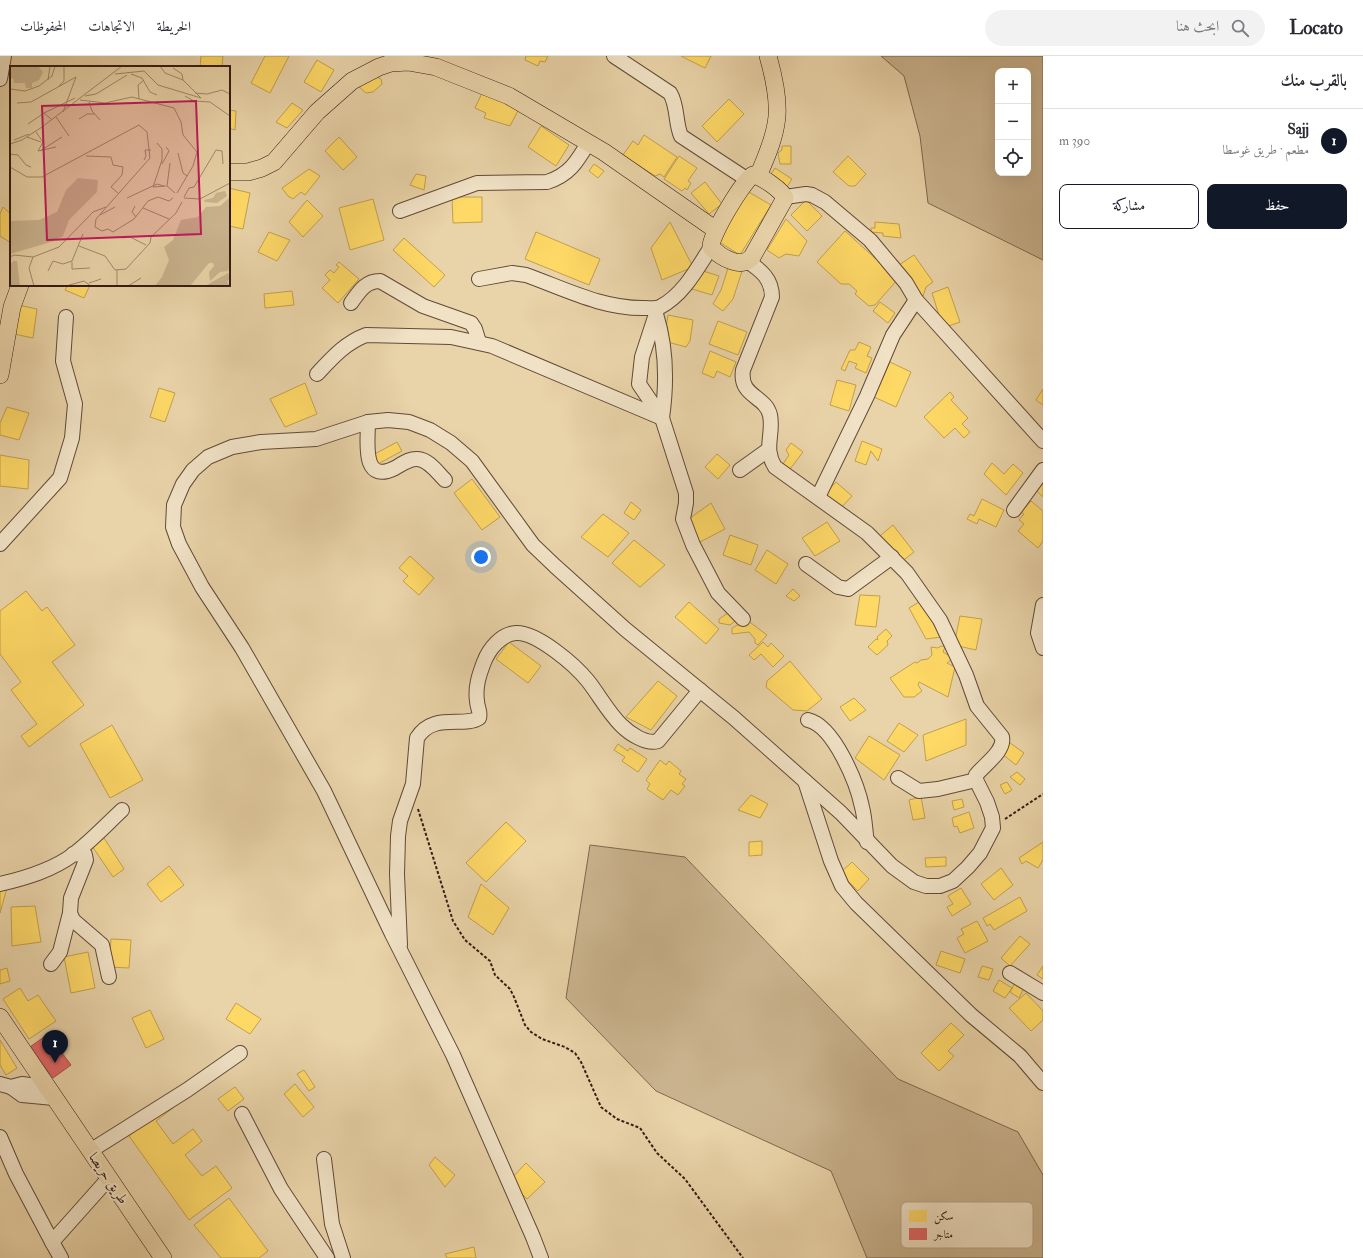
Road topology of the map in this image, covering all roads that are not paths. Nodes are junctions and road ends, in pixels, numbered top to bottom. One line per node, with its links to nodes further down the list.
1 (4, 56): 4 (street)
2 (614, 56): 7 (street)
3 (771, 58): 7 (main road)
4 (0, 79)
5 (588, 143): 6 (main road); 9 (street); 10 (main road)
6 (230, 172)
7 (753, 178): 8 (main road); 10 (main road)
8 (785, 196): 12 (main road); 15 (street)
9 (400, 211)
10 (716, 230): 11 (main road)
11 (711, 247): 12 (main road); 17 (street)
12 (747, 261): 25 (street)
13 (479, 278): 17 (street)
14 (20, 286): 21 (main road)
15 (916, 300): 24 (street); 29 (street)
16 (350, 303): 19 (street)
17 (658, 311): 22 (street); 22 (street)
18 (66, 317): 31 (street)
19 (479, 342): 20 (street); 22 (street)
20 (317, 374)
21 (0, 375)
22 (662, 418): 35 (street)
23 (368, 422): 28 (street); 37 (street); 47 (street)
24 (1043, 441)
25 (768, 450): 26 (street); 29 (street)
26 (740, 470)
27 (1043, 470): 30 (street)
28 (445, 480)
29 (818, 497): 32 (street)
30 (1014, 510)
31 (0, 544)
32 (892, 557): 33 (street); 41 (street)
33 (806, 564)
34 (1043, 605): 36 (street)
35 (742, 619)
36 (1043, 648)
37 (700, 690): 40 (street); 47 (street)
38 (808, 720): 43 (street)
39 (898, 778): 41 (street)
40 (805, 780): 43 (street); 54 (street)
41 (976, 780): 43 (street)
42 (122, 810): 44 (street)
43 (867, 842)
44 (73, 854): 45 (street); 46 (street)
45 (0, 884)
46 (70, 913): 48 (street); 50 (street)
47 (400, 949): 67 (street)
48 (52, 964)
49 (1010, 973): 51 (street)
50 (109, 977)
51 (1043, 993)
52 (0, 1017): 56 (main road, طريق حريصا)
53 (240, 1053): 59 (street)
54 (1043, 1083)
55 (6, 1085): 56 (street)
56 (50, 1093): 59 (main road, طريق حريصا)
57 (242, 1114): 65 (street)
58 (0, 1137): 62 (street)
59 (90, 1151): 61 (main road, طريق حريصا)
60 (324, 1160): 66 (street)
61 (109, 1178): 62 (street); 64 (main road, طريق حريصا)
62 (52, 1242): 63 (street)
63 (61, 1258)
64 (163, 1258)
65 (328, 1258)
66 (343, 1258)
67 (541, 1258)

